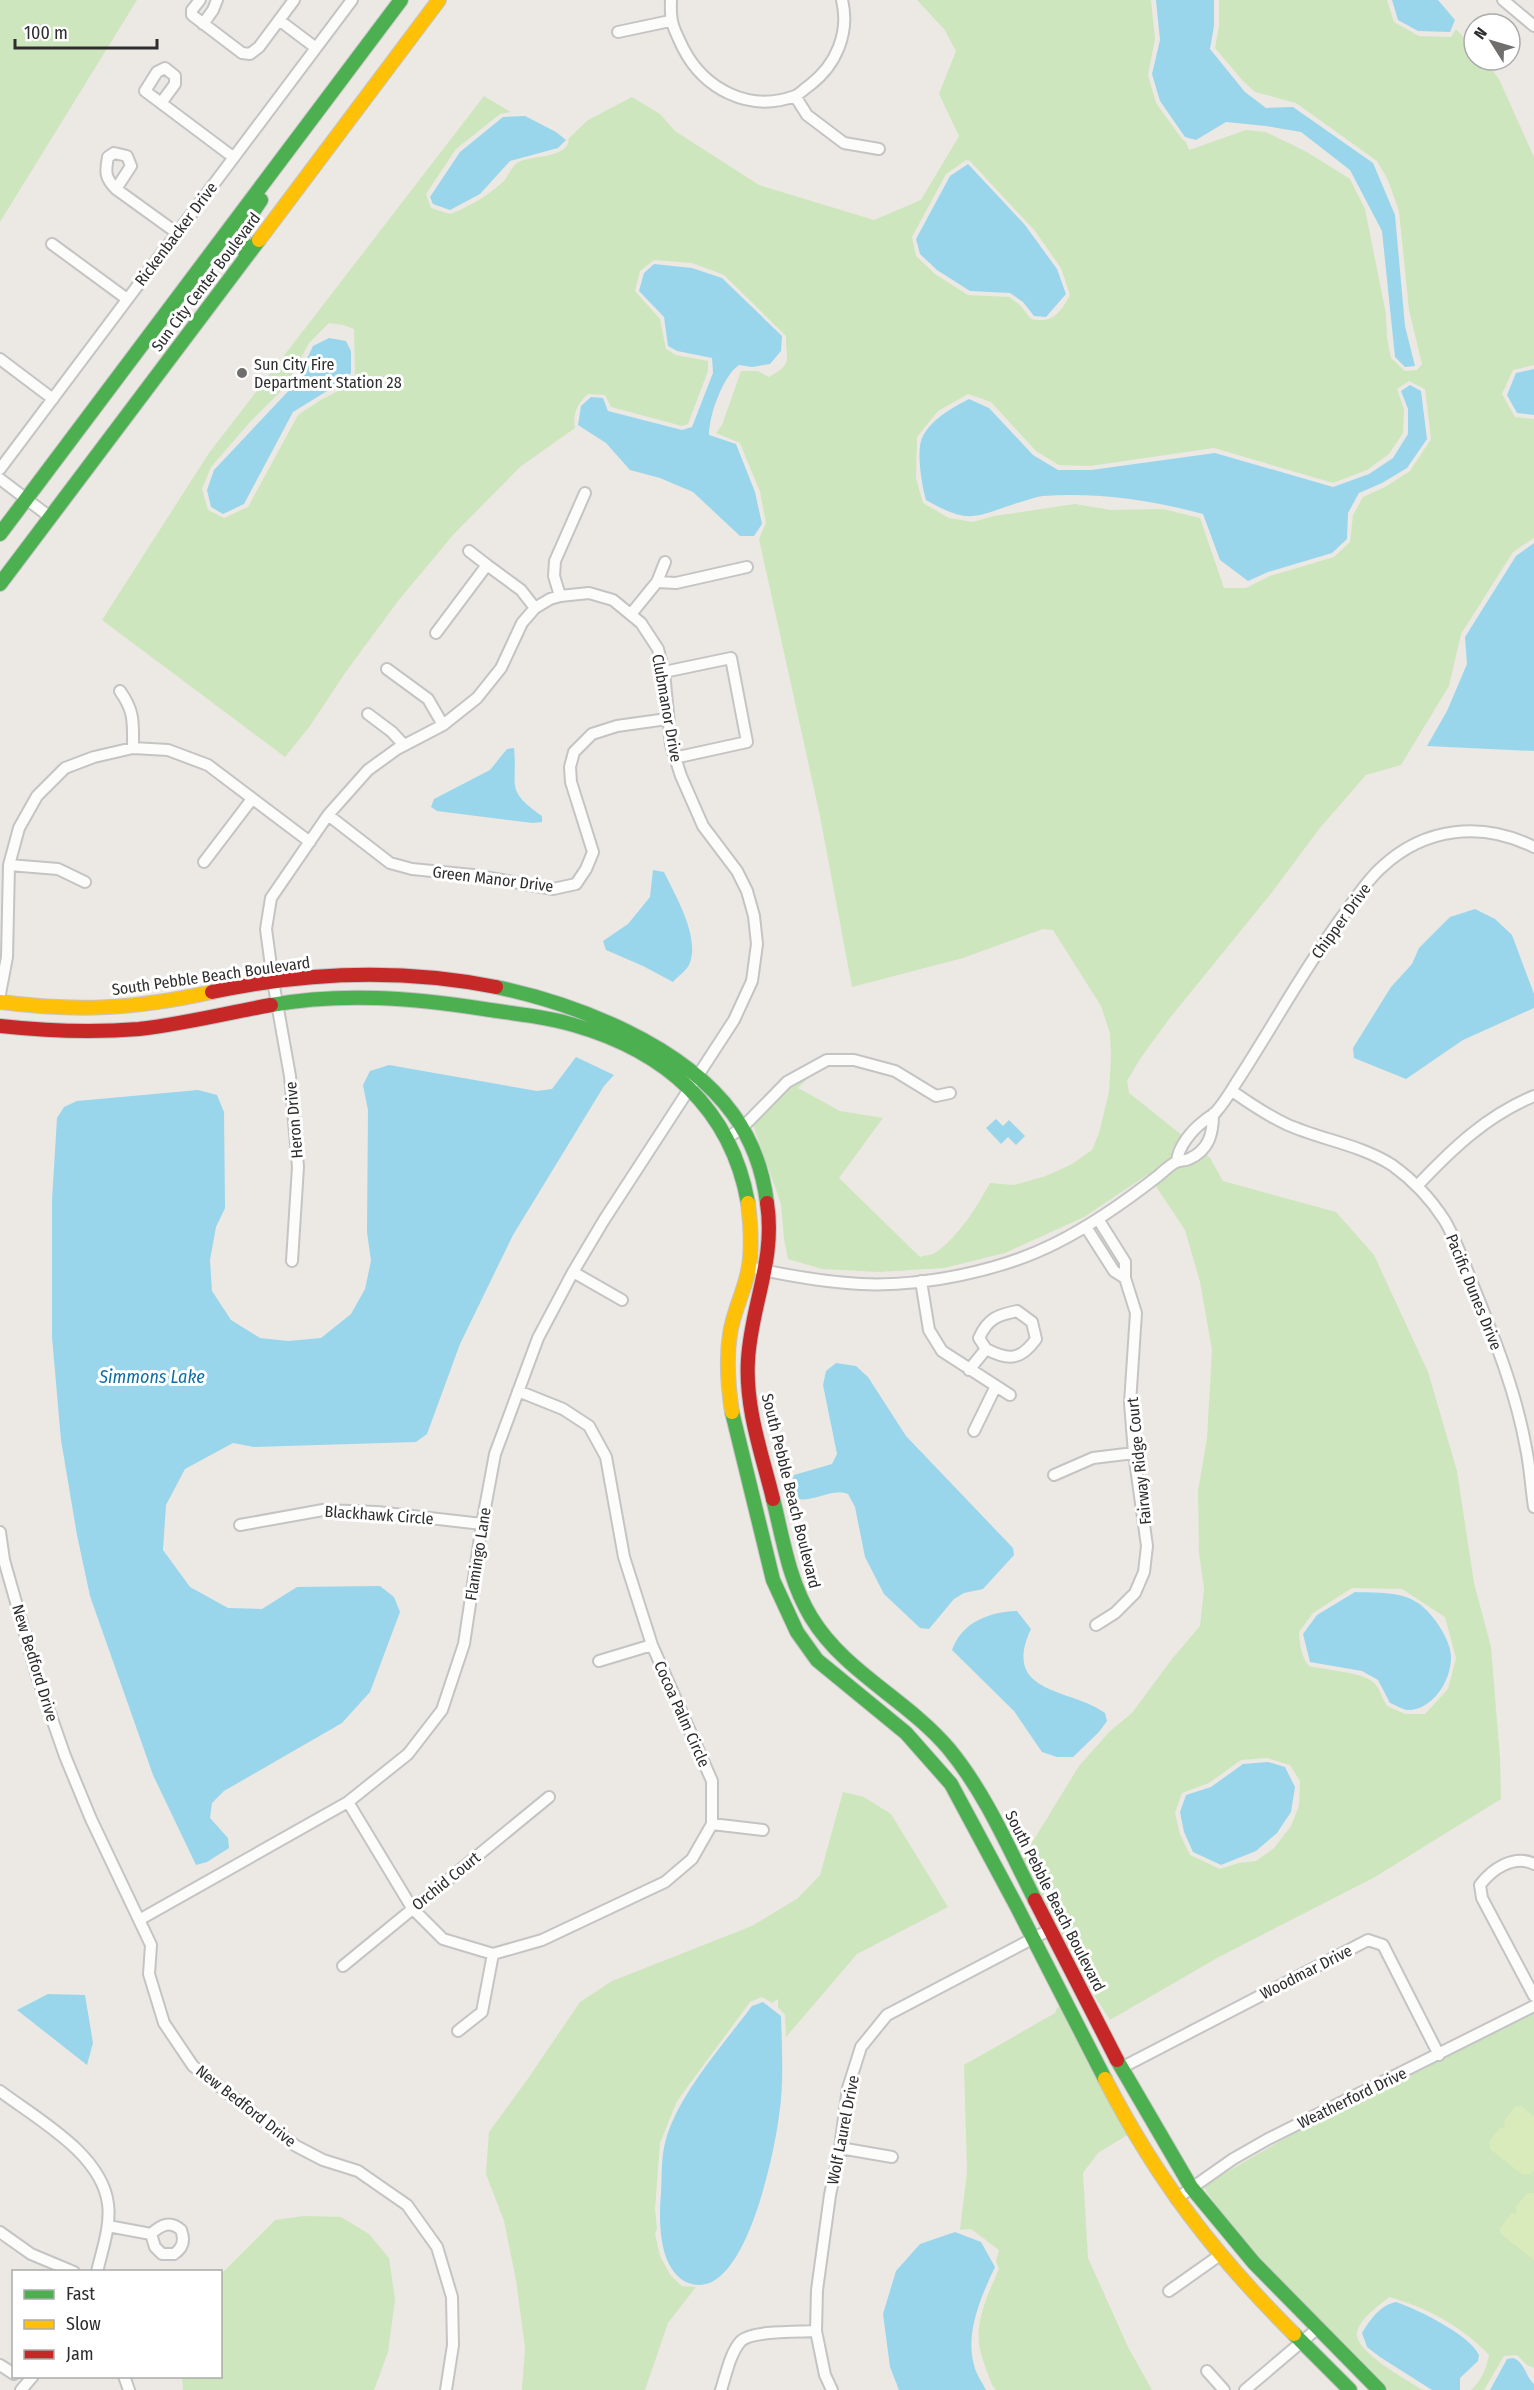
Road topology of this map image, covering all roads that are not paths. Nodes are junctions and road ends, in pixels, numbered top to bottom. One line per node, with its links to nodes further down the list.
1 (200, 0): 12 (street)
2 (217, 0): 12 (street)
3 (294, 0): 10 (street)
4 (352, 0): 15 (street, Rickenbacker Drive)
5 (401, 0): 18 (street, Sun City Center Boulevard)
6 (439, 0): 24 (street, Sun City Center Boulevard)
7 (671, 0): 11 (street)
8 (842, 0): 16 (street)
9 (1503, 0): 13 (street)
10 (279, 20): 12 (street); 15 (street)
11 (670, 21): 14 (street); 16 (street)
12 (203, 24)
13 (1534, 26)
14 (618, 32)
15 (316, 48): 20 (street, Rickenbacker Drive)
16 (795, 96): 19 (street)
17 (161, 103): 20 (street)
18 (311, 119): 24 (street); 31 (street, Sun City Center Boulevard)
19 (879, 149)
20 (233, 157): 22 (street, Rickenbacker Drive)
21 (116, 189): 22 (street)
22 (177, 233): 25 (street, Rickenbacker Drive)
23 (52, 244): 25 (street)
24 (247, 256): 32 (street, Sun City Center Boulevard)
25 (127, 299): 27 (street, Rickenbacker Drive)
26 (0, 359): 27 (street)
27 (53, 399): 28 (street, Rickenbacker Drive)
28 (0, 469)
29 (0, 479): 31 (street)
30 (585, 493): 40 (street)
31 (26, 499): 32 (street); 33 (street, Sun City Center Boulevard)
32 (50, 518): 39 (street, Sun City Center Boulevard)
33 (0, 534)
34 (469, 551): 36 (street)
35 (665, 562): 38 (street)
36 (487, 565): 41 (street); 43 (street)
37 (747, 567): 38 (street)
38 (657, 582): 42 (street)
39 (0, 584)
40 (560, 596): 41 (street, Clubmanor Drive); 42 (street, Clubmanor Drive)
41 (535, 608): 49 (street, Clubmanor Drive)
42 (631, 614): 45 (street, Clubmanor Drive)
43 (436, 633)
44 (387, 669): 49 (street)
45 (664, 672): 48 (street, Clubmanor Drive); 52 (street)
46 (120, 691): 51 (street)
47 (368, 714): 50 (street)
48 (667, 719): 52 (street, Clubmanor Drive); 54 (street, Green Manor Drive)
49 (443, 725): 50 (street, Clubmanor Drive)
50 (404, 745): 54 (street, Clubmanor Drive)
51 (132, 748): 53 (street); 58 (street)
52 (674, 758): 73 (street, Clubmanor Drive)
53 (252, 799): 55 (street); 57 (street)
54 (328, 815): 55 (street, Clubmanor Drive)
55 (310, 842): 61 (street, Clubmanor Drive)
56 (1534, 847): 74 (street, Chipper Drive)
57 (204, 862)
58 (9, 865): 59 (street); 63 (street)
59 (85, 882)
60 (375, 974): 61 (street, South Pebble Beach Boulevard); 62 (street, South Pebble Beach Boulevard); 64 (street)
61 (273, 981): 66 (street, Heron Drive); 67 (street, South Pebble Beach Boulevard)
62 (483, 986): 68 (street); 69 (street, South Pebble Beach Boulevard)
63 (0, 994)
64 (375, 996): 66 (street, South Pebble Beach Boulevard); 68 (street, South Pebble Beach Boulevard)
65 (0, 1002): 67 (street, South Pebble Beach Boulevard)
66 (278, 1003): 72 (street, South Pebble Beach Boulevard); 86 (street, Heron Drive)
67 (137, 1005): 72 (street)
68 (477, 1008): 70 (street, South Pebble Beach Boulevard)
69 (578, 1011): 70 (street); 73 (street, South Pebble Beach Boulevard)
70 (573, 1025): 73 (street, South Pebble Beach Boulevard)
71 (0, 1026): 72 (street, South Pebble Beach Boulevard)
72 (140, 1028)
73 (694, 1082): 78 (street, South Pebble Beach Boulevard); 80 (street, South Pebble Beach Boulevard); 89 (street, Flamingo Lane)
74 (1232, 1091): 77 (street, Chipper Drive); 83 (street, Pacific Dunes Drive)
75 (950, 1093): 78 (street)
76 (1534, 1096): 83 (street)
77 (1213, 1114): 79 (street, Chipper Drive); 81 (street)
78 (742, 1128): 80 (street); 88 (street, South Pebble Beach Boulevard)
79 (1196, 1128): 81 (street); 82 (street, Chipper Drive)
80 (727, 1138): 87 (street, South Pebble Beach Boulevard)
81 (1210, 1141): 82 (street, Chipper Drive)
82 (1177, 1161): 84 (street, Chipper Drive)
83 (1417, 1186): 99 (street, Pacific Dunes Drive)
84 (1098, 1219): 85 (street, Chipper Drive); 90 (street, Fairway Ridge Court)
85 (1086, 1227): 90 (street, Fairway Ridge Court); 91 (street, Chipper Drive)
86 (292, 1261)
87 (749, 1267): 88 (street, Chipper Drive); 103 (street, South Pebble Beach Boulevard)
88 (767, 1271): 91 (street, Chipper Drive); 102 (street, South Pebble Beach Boulevard)
89 (573, 1272): 92 (street); 96 (street, Flamingo Lane)
90 (1125, 1278): 100 (street, Fairway Ridge Court)
91 (921, 1281): 94 (street)
92 (622, 1300)
93 (987, 1349): 93 (street); 94 (street)
94 (969, 1370): 95 (street)
95 (996, 1386): 97 (street); 98 (street)
96 (518, 1391): 105 (street, Flamingo Lane); 109 (street, Cocoa Palm Circle)
97 (1010, 1395)
98 (974, 1431)
99 (1530, 1448): 104 (street, Pacific Dunes Drive)
100 (1134, 1452): 101 (street); 108 (street, Fairway Ridge Court)
101 (1054, 1475)
102 (773, 1496): 103 (street); 111 (street, South Pebble Beach Boulevard)
103 (753, 1501): 112 (street, South Pebble Beach Boulevard)
104 (1534, 1507)
105 (482, 1524): 106 (street, Blackhawk Circle); 114 (street, Flamingo Lane)
106 (240, 1525)
107 (0, 1532): 119 (street, New Bedford Drive)
108 (1096, 1625)
109 (652, 1645): 110 (street); 115 (street, Cocoa Palm Circle)
110 (599, 1660)
111 (886, 1691): 112 (street); 120 (street, South Pebble Beach Boulevard)
112 (874, 1707): 121 (street, South Pebble Beach Boulevard)
113 (549, 1797): 118 (street, Orchid Court)
114 (348, 1802): 118 (street); 119 (street, Flamingo Lane)
115 (712, 1824): 116 (street); 122 (street, Cocoa Palm Circle)
116 (763, 1830)
117 (1534, 1864): 124 (street)
118 (412, 1908): 122 (street); 123 (street, Orchid Court)
119 (139, 1920): 145 (street, New Bedford Drive)
120 (1051, 1929): 121 (street, Wolf Laurel Drive); 128 (street, South Pebble Beach Boulevard)
121 (1034, 1938): 130 (street, Wolf Laurel Drive); 133 (street, South Pebble Beach Boulevard)
122 (493, 1954): 126 (street)
123 (343, 1966)
124 (1534, 1996)
125 (1534, 2006): 127 (street, Weatherford Drive)
126 (458, 2031)
127 (1439, 2055): 128 (street, Woodmar Drive); 132 (street, Weatherford Drive)
128 (1121, 2068): 132 (street, South Pebble Beach Boulevard)
129 (0, 2091): 134 (street)
130 (840, 2148): 131 (street); 142 (street, Wolf Laurel Drive)
131 (892, 2157)
132 (1191, 2187): 133 (street, Weatherford Drive); 141 (street, South Pebble Beach Boulevard)
133 (1176, 2199): 137 (street, South Pebble Beach Boulevard)
134 (108, 2226): 136 (street); 139 (street)
135 (0, 2232): 138 (street)
136 (151, 2234)
137 (1220, 2255): 140 (street); 143 (street, South Pebble Beach Boulevard)
138 (72, 2270)
139 (97, 2270)
140 (1169, 2291)
141 (1318, 2328): 143 (street); 151 (street, South Pebble Beach Boulevard)
142 (816, 2331): 146 (street); 147 (street, Wolf Laurel Drive)
143 (1302, 2341): 149 (street); 150 (street, South Pebble Beach Boulevard)
144 (1207, 2371): 148 (street)
145 (446, 2390)
146 (721, 2390)
147 (832, 2390)
148 (1224, 2390)
149 (1245, 2390)
150 (1350, 2390)
151 (1379, 2390)

